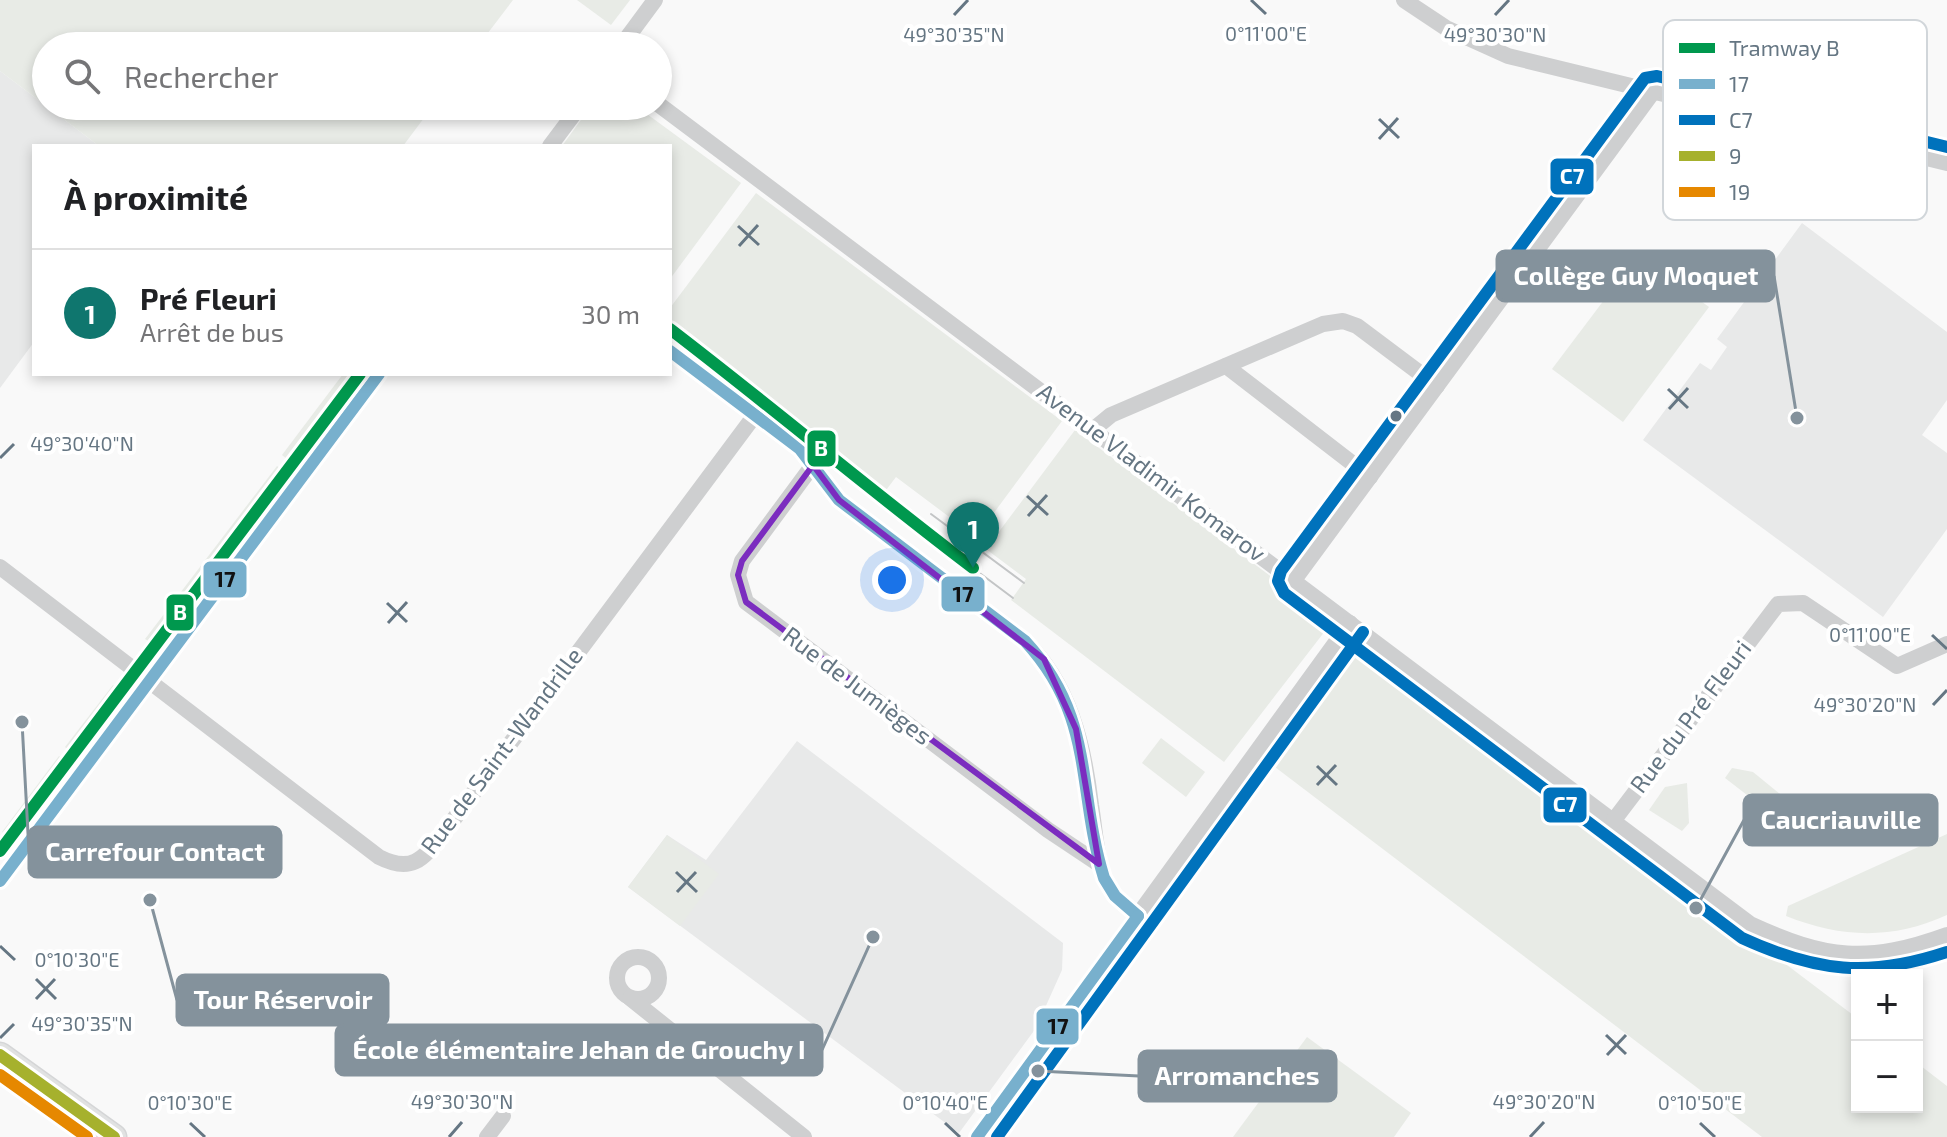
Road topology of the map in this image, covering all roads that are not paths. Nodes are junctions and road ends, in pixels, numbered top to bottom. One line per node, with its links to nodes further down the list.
1 (655, 0): 3 (street)
2 (1404, 0): 4 (street)
3 (631, 32)
4 (1653, 92): 5 (street); 14 (street)
5 (1663, 94)
6 (672, 114): 16 (street, Avenue Vladimir Komarov)
7 (570, 120): 8 (street)
8 (552, 144)
9 (1927, 158): 10 (street)
10 (1947, 163)
11 (672, 353): 15 (street)
12 (1226, 366): 14 (street); 16 (street); 18 (street)
13 (378, 376): 23 (street)
14 (1437, 386): 18 (street)
15 (755, 415): 17 (street); 23 (street, Rue de Saint-Wandrille)
16 (1094, 429): 20 (street, Avenue Vladimir Komarov)
17 (813, 465): 25 (street); 25 (street, Rue de Jumièges)
18 (1370, 477): 20 (street)
19 (0, 567): 23 (street, Rue de Saint-Wandrille)
20 (1294, 580): 21 (street, Avenue Vladimir Komarov)
21 (1350, 623): 24 (street, Avenue Vladimir Komarov); 27 (street)
22 (1947, 644): 24 (street, Rue du Pré Fleuri)
23 (149, 681): 26 (street)
24 (1614, 820): 28 (street, Avenue Vladimir Komarov)
25 (1099, 864): 27 (street)
26 (0, 881)
27 (1138, 916): 35 (street)
28 (1947, 935)
29 (630, 998): 34 (street)
30 (0, 1055): 32 (street)
31 (503, 1116): 33 (street)
32 (114, 1137)
33 (487, 1137)
34 (804, 1137)
35 (977, 1137)

